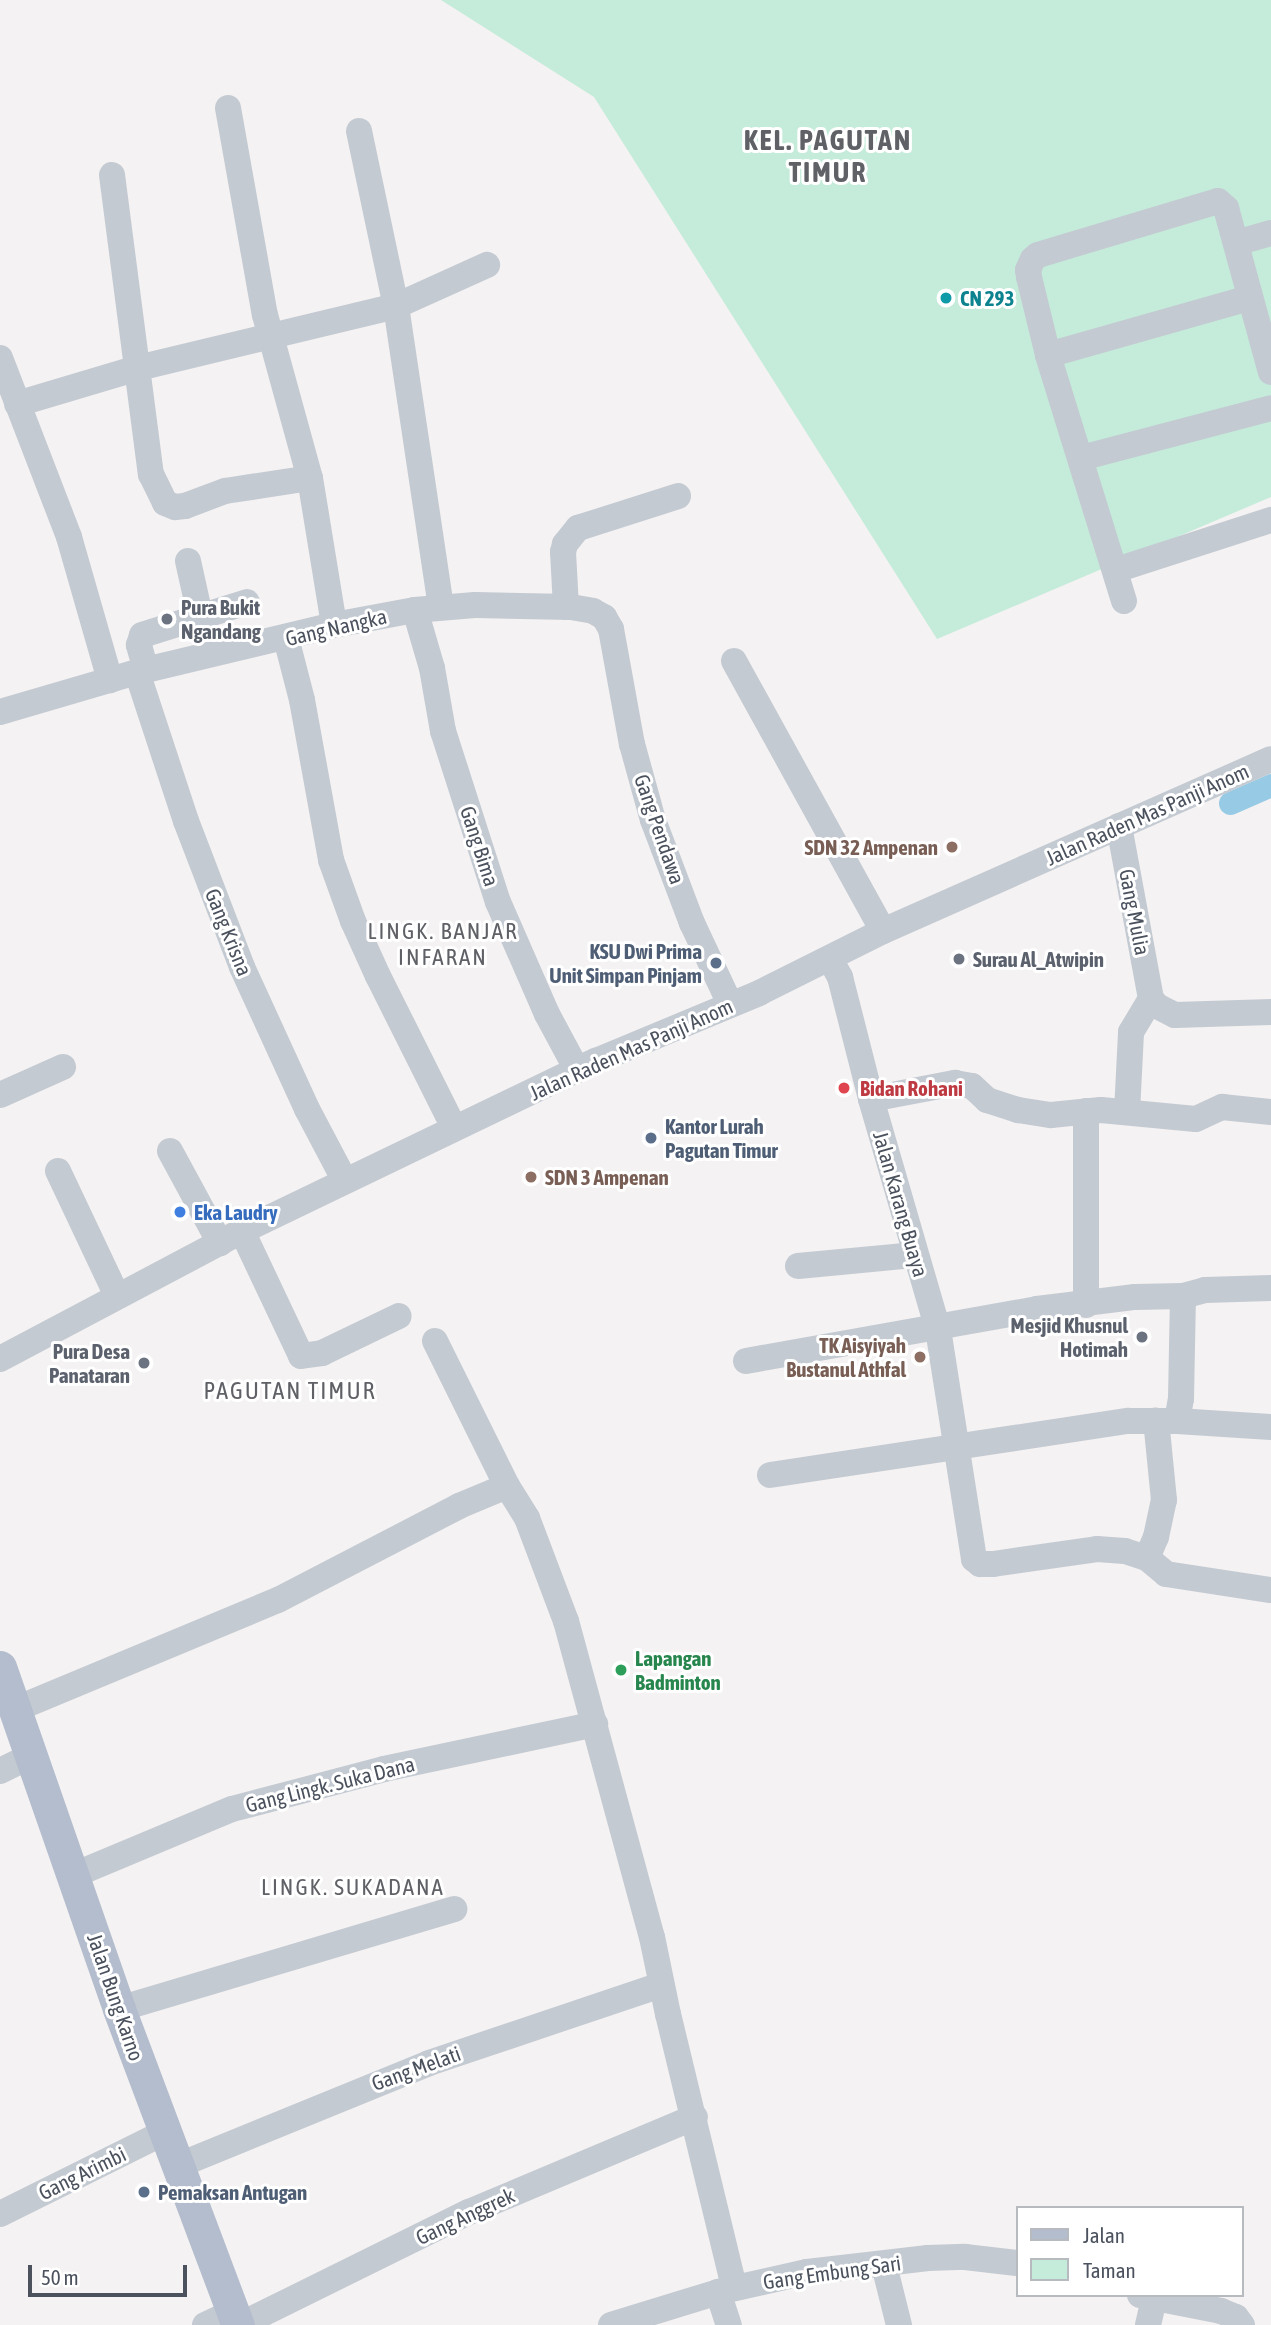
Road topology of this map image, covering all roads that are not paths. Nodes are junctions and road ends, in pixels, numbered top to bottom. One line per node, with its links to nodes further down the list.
1 (228, 108): 9 (street)
2 (359, 131): 8 (street)
3 (112, 175): 12 (street)
4 (1271, 233): 5 (street)
5 (1236, 243): 7 (street); 10 (street)
6 (487, 265): 8 (street)
7 (1250, 299): 10 (street); 13 (street)
8 (396, 306): 9 (street); 24 (street)
9 (270, 338): 12 (street); 17 (street)
10 (1048, 355): 16 (street)
11 (0, 359): 14 (street)
12 (138, 368): 14 (street); 17 (street)
13 (1271, 372)
14 (17, 404): 33 (street)
15 (1271, 408): 16 (street)
16 (1081, 458): 21 (street)
17 (310, 478): 28 (street)
18 (678, 496): 25 (street)
19 (1271, 520): 21 (street)
20 (188, 561): 27 (street)
21 (1116, 570): 22 (street)
22 (1124, 601)
23 (247, 602): 27 (street)
24 (441, 606): 25 (street, Gang Nangka); 26 (street, Gang Nangka)
25 (566, 607): 30 (street, Gang Nangka)
26 (415, 610): 28 (street, Gang Nangka); 43 (street, Gang Bima)
27 (200, 615): 32 (street, Gang Krisna)
28 (334, 625): 29 (street, Gang Nangka)
29 (286, 638): 32 (street, Gang Nangka); 49 (street)
30 (616, 646): 40 (street, Gang Pendawa)
31 (734, 662): 37 (street)
32 (142, 671): 33 (street, Gang Nangka); 52 (street, Gang Krisna)
33 (110, 680): 34 (street, Gang Nangka)
34 (0, 712)
35 (1271, 758): 36 (street, Jalan Raden Mas Panji Anom)
36 (1119, 826): 37 (street, Jalan Raden Mas Panji Anom); 39 (street, Gang Mulia)
37 (883, 931): 38 (street, Jalan Raden Mas Panji Anom)
38 (831, 959): 40 (street, Jalan Raden Mas Panji Anom); 45 (street, Jalan Karang Buaya)
39 (1152, 999): 41 (street); 47 (street)
40 (730, 1004): 43 (street, Jalan Raden Mas Panji Anom)
41 (1271, 1012)
42 (63, 1067): 44 (street)
43 (578, 1070): 49 (street, Jalan Raden Mas Panji Anom)
44 (0, 1095)
45 (871, 1099): 46 (street); 54 (street, Jalan Karang Buaya)
46 (1086, 1111): 47 (street); 59 (street)
47 (1128, 1112): 48 (street)
48 (1271, 1112)
49 (454, 1128): 52 (street, Jalan Raden Mas Panji Anom)
50 (170, 1151): 53 (street)
51 (58, 1171): 57 (street)
52 (345, 1181): 53 (street, Jalan Raden Mas Panji Anom)
53 (231, 1237): 57 (street, Jalan Raden Mas Panji Anom); 60 (street)
54 (915, 1255): 55 (street); 61 (street, Jalan Karang Buaya)
55 (798, 1266)
56 (1271, 1288): 58 (street)
57 (117, 1296): 63 (street, Jalan Raden Mas Panji Anom)
58 (1184, 1296): 59 (street); 65 (street)
59 (1086, 1305): 61 (street)
60 (399, 1316)
61 (938, 1329): 64 (street); 67 (street, Jalan Karang Buaya)
62 (435, 1341): 69 (street)
63 (0, 1359)
64 (746, 1361)
65 (1166, 1420): 66 (street); 67 (street); 70 (street)
66 (1271, 1427)
67 (955, 1447): 68 (street); 70 (street, Jalan Karang Buaya)
68 (770, 1475)
69 (506, 1486): 73 (street); 74 (street)
70 (1147, 1558): 71 (street)
71 (1271, 1590)
72 (0, 1667): 73 (main road, Jalan Bung Karno)
73 (16, 1709): 75 (main road, Jalan Bung Karno)
74 (596, 1724): 77 (street, Gang Lingk. Suka Dana); 79 (street)
75 (33, 1755): 76 (street); 77 (main road, Jalan Bung Karno)
76 (0, 1771)
77 (74, 1875): 80 (main road, Jalan Bung Karno)
78 (454, 1909): 80 (street)
79 (662, 1985): 81 (street); 83 (street, Gang Melati)
80 (119, 2009): 82 (main road, Jalan Bung Karno)
81 (695, 2117): 87 (street); 91 (street, Gang Anggrek)
82 (165, 2132): 83 (main road, Jalan Bung Karno); 84 (street, Gang Arimbi)
83 (177, 2166): 91 (main road, Jalan Bung Karno)
84 (0, 2214)
85 (1016, 2263): 86 (street, Gang Embung Sari)
86 (884, 2265): 87 (street, Gang Embung Sari); 94 (street)
87 (726, 2290): 90 (street, Gang Embung Sari); 93 (street)
88 (1147, 2307): 89 (street)
89 (1231, 2318)
90 (644, 2320): 92 (street, Gang Embung Sari)
91 (229, 2322)
92 (611, 2325)
93 (729, 2325)
94 (899, 2325)

